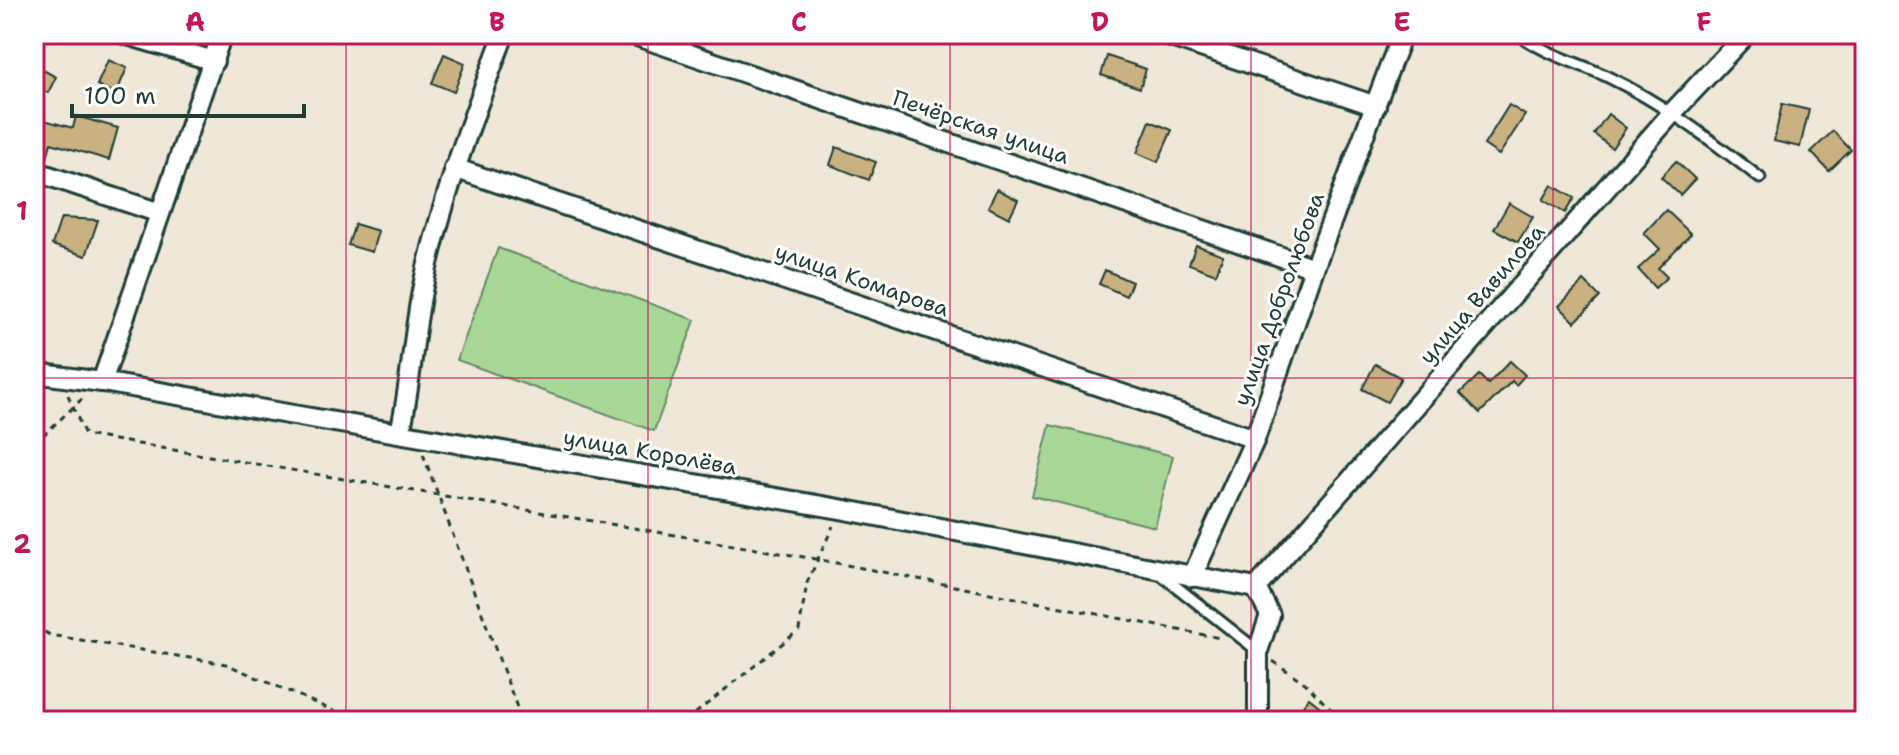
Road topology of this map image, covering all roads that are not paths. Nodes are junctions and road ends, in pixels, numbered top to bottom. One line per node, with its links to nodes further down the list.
1 (124, 34): 9 (street)
2 (222, 34): 9 (street)
3 (504, 34): 12 (street)
4 (631, 34): 16 (street, Печёрская улица)
5 (1162, 34): 10 (street)
6 (1402, 34): 10 (street, улица Добролюбова)
7 (1518, 34): 11 (lane)
8 (1746, 34): 11 (street, улица Вавилова)
9 (214, 61): 15 (street)
10 (1376, 106): 16 (street, улица Добролюбова)
11 (1673, 112): 14 (lane); 23 (street, улица Вавилова)
12 (454, 168): 19 (street); 20 (street, улица Комарова)
13 (34, 171): 15 (street)
14 (1760, 178)
15 (160, 213): 18 (street)
16 (1314, 268): 20 (street, улица Добролюбова)
17 (34, 373): 18 (street, улица Королёва)
18 (102, 382): 19 (street, улица Королёва)
19 (408, 434): 21 (street, улица Королёва)
20 (1255, 439): 22 (street, улица Добролюбова)
21 (1156, 570): 22 (street, улица Королёва); 24 (lane)
22 (1192, 577): 23 (street, улица Королёва)
23 (1256, 588): 24 (street)
24 (1251, 647): 25 (street)
25 (1258, 721)

